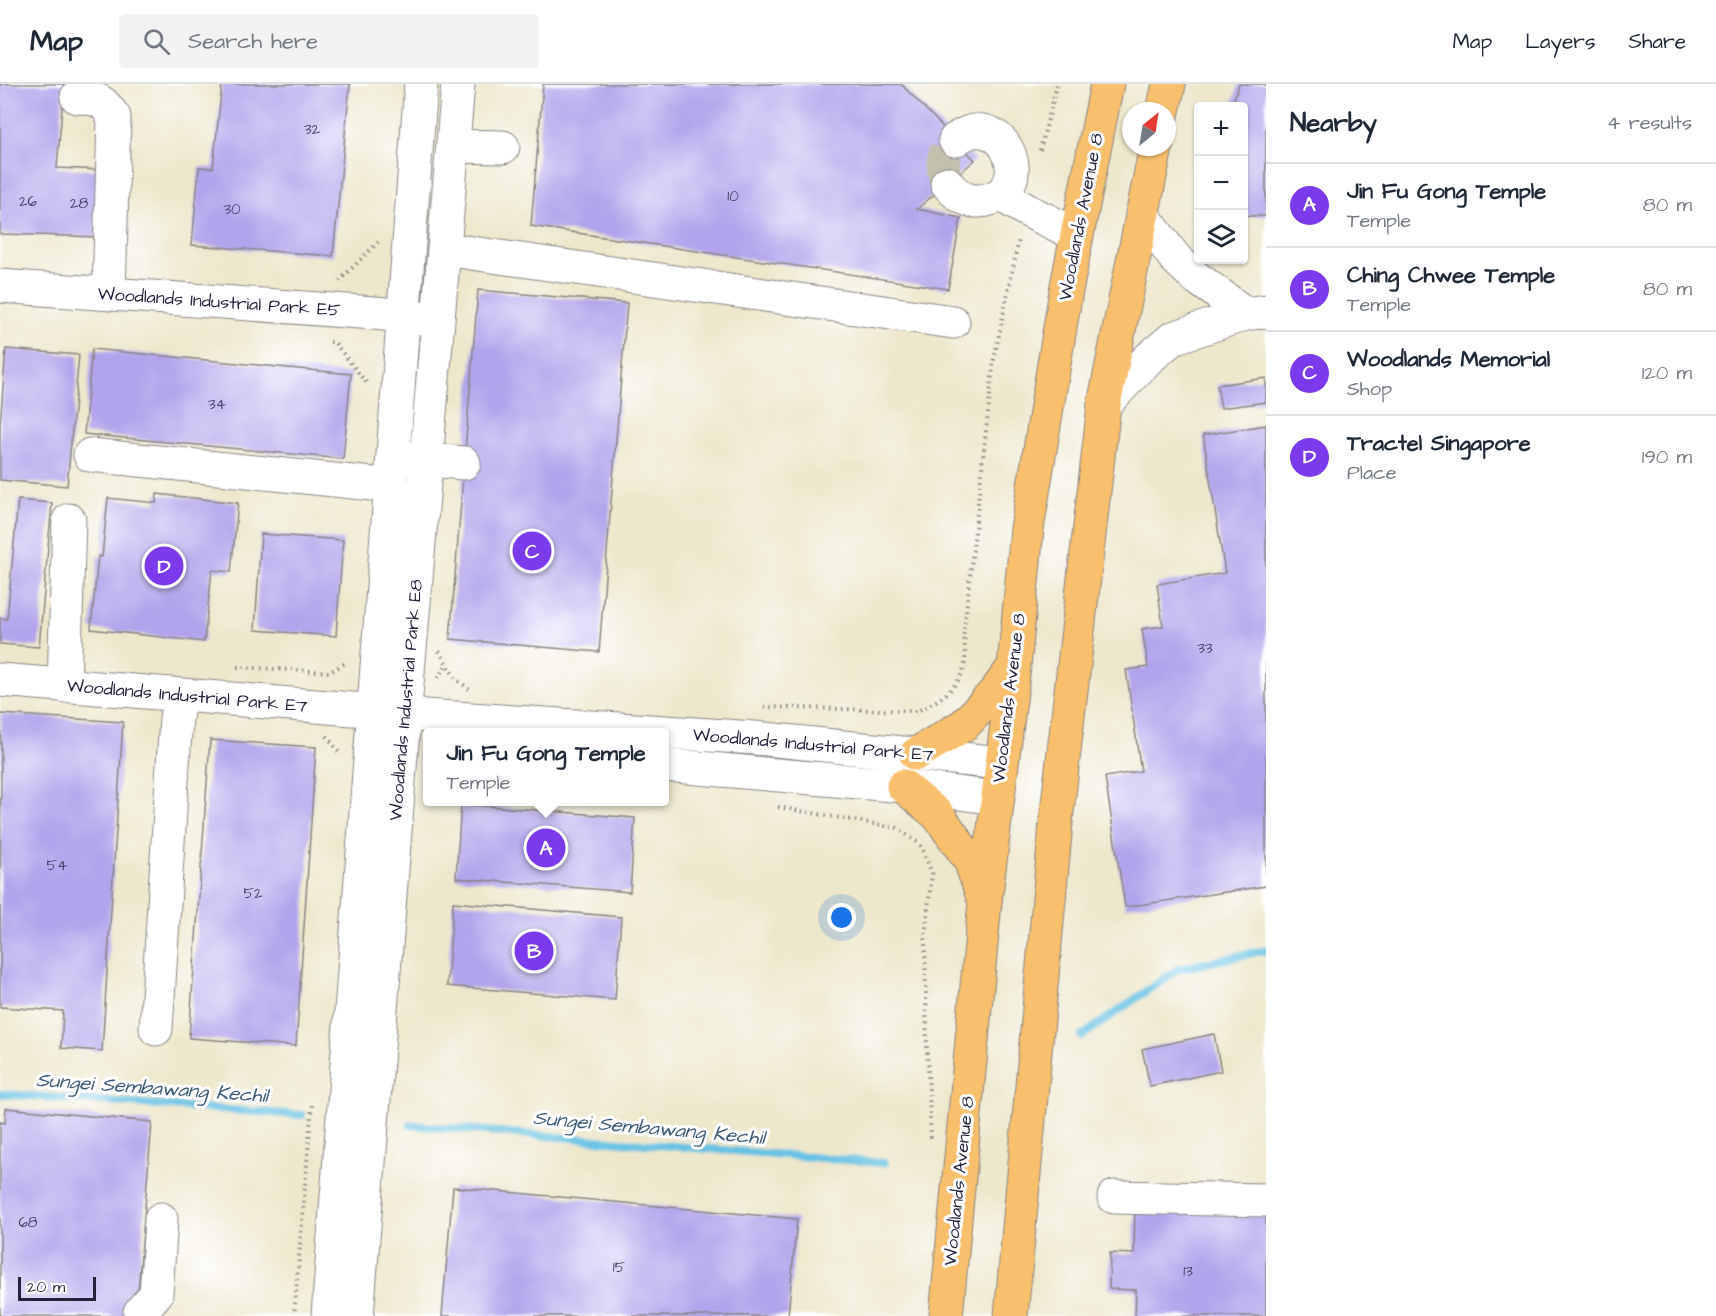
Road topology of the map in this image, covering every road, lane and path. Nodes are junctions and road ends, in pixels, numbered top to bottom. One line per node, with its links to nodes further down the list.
1 (421, 84): 23 (street, Woodlands Industrial Park E8)
2 (458, 84): 9 (street, Woodlands Industrial Park E8)
3 (1057, 84): 11 (path)
4 (1107, 84): 16 (main road, Woodlands Avenue 8)
5 (1168, 84): 7 (main road)
6 (78, 97): 21 (street)
7 (1165, 102)
8 (955, 140): 14 (street)
9 (453, 146): 10 (street); 17 (street, Woodlands Industrial Park E8)
10 (503, 147)
11 (1039, 154)
12 (1154, 156): 15 (main road)
13 (947, 183): 14 (street)
14 (1013, 202): 16 (street); 42 (path)
15 (1142, 214): 22 (street); 28 (main road)
16 (1077, 235): 37 (main road, Woodlands Avenue 8)
17 (444, 249): 24 (street, Woodlands Industrial Park E8); 25 (street)
18 (379, 251): 19 (path)
19 (328, 281)
20 (0, 286): 21 (street, Woodlands Industrial Park E5)
21 (109, 294): 23 (street, Woodlands Industrial Park E5)
22 (1256, 313): 28 (street)
23 (404, 316): 24 (street, Woodlands Industrial Park E5); 32 (street, Woodlands Industrial Park E8)
24 (438, 319): 30 (street, Woodlands Industrial Park E8)
25 (952, 322)
26 (369, 375): 27 (path)
27 (368, 386)
28 (1104, 405): 62 (main road)
29 (90, 455): 32 (street)
30 (427, 460): 31 (street); 32 (street); 43 (street, Woodlands Industrial Park E8)
31 (464, 463)
32 (393, 472): 43 (street, Woodlands Industrial Park E8)
33 (69, 520): 39 (street)
34 (436, 646): 40 (path)
35 (349, 661): 36 (path)
36 (226, 667)
37 (1014, 667): 46 (main road); 47 (main road, Woodlands Avenue 8)
38 (0, 680): 39 (street, Woodlands Industrial Park E7)
39 (64, 686): 41 (street, Woodlands Industrial Park E7)
40 (473, 692)
41 (180, 695): 43 (street, Woodlands Industrial Park E7); 53 (street)
42 (756, 707)
43 (402, 726): 44 (street, Woodlands Industrial Park E7); 59 (street, Woodlands Industrial Park E8); 60 (street, Woodlands Industrial Park E8)
44 (604, 728)
45 (669, 732): 46 (street, Woodlands Industrial Park E7)
46 (916, 754): 47 (street, Woodlands Industrial Park E7)
47 (1001, 763): 50 (main road, Woodlands Avenue 8)
48 (669, 765): 49 (street, Woodlands Industrial Park E7)
49 (903, 786): 50 (street, Woodlands Industrial Park E7); 52 (main road)
50 (997, 798): 52 (main road, Woodlands Avenue 8)
51 (769, 805): 54 (path)
52 (985, 902): 61 (main road, Woodlands Avenue 8)
53 (156, 1029)
54 (931, 1141)
55 (1114, 1197): 56 (street)
56 (1266, 1200)
57 (161, 1219): 58 (street)
58 (140, 1316)
59 (328, 1316)
60 (357, 1316)
61 (946, 1316)
62 (1011, 1316)

